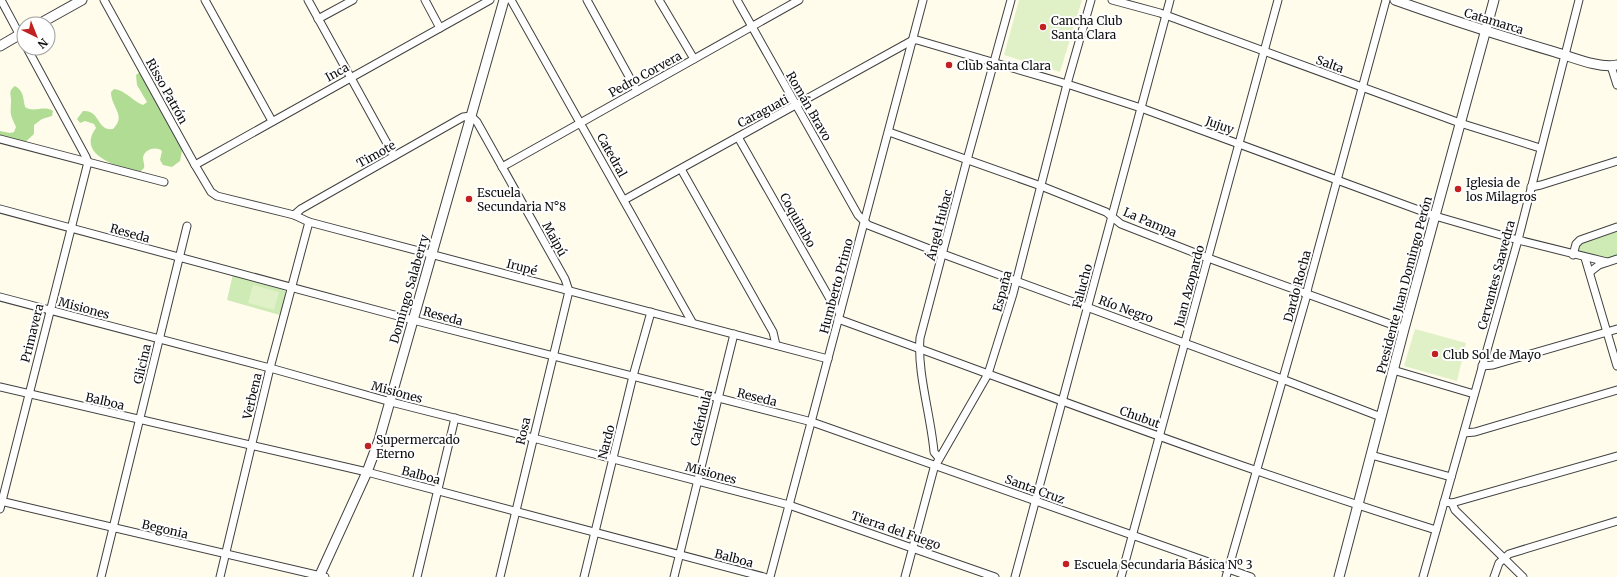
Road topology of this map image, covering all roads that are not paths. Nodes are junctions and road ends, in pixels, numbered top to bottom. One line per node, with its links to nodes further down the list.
1 (1, 0): 28 (street)
2 (82, 0): 25 (street)
3 (104, 0): 61 (street, Risso Patrón)
4 (205, 0): 49 (street)
5 (308, 0): 27 (street)
6 (354, 0): 27 (street)
7 (425, 0): 30 (street)
8 (490, 0): 30 (street, Inca)
9 (504, 0): 48 (street, Domingo Salaberry)
10 (511, 0): 50 (street, Catedral)
11 (587, 0): 45 (street)
12 (659, 0): 38 (street)
13 (737, 0): 29 (street, Román Bravo)
14 (799, 0): 29 (street, Pedro Corvera)
15 (923, 0): 33 (street, Humberto Primo)
16 (1011, 0): 39 (street, Ángel Hubac)
17 (1091, 0): 42 (street, España)
18 (1112, 0): 26 (street, Salta)
19 (1170, 0): 26 (street, Falucho)
20 (1278, 0): 35 (street, Juan Azopardo)
21 (1386, 0): 44 (street, Dardo Rocha)
22 (1395, 0): 31 (street, Catamarca)
23 (1494, 0): 31 (street, Presidente Juan Domingo Perón)
24 (1579, 0): 36 (street, Cervantes Saavedra)
25 (53, 16)
26 (1166, 16): 35 (street, Salta); 47 (street, Falucho)
27 (318, 19): 41 (street)
28 (16, 25)
29 (752, 27): 38 (street, Pedro Corvera); 46 (street, Román Bravo)
30 (440, 28): 41 (street, Inca)
31 (1485, 32): 36 (street, Catamarca); 51 (street, Presidente Juan Domingo Perón)
32 (16, 39): 34 (street)
33 (913, 40): 39 (street, Jujuy); 46 (street, Caraguati); 52 (street, Humberto Primo)
34 (0, 46)
35 (1264, 52): 44 (street, Salta); 55 (street, Juan Azopardo)
36 (1564, 55): 40 (street, Catamarca); 56 (street, Cervantes Saavedra)
37 (31, 56): 60 (street)
38 (694, 58): 45 (street, Pedro Corvera)
39 (994, 62): 42 (street, Jujuy); 58 (street, Ángel Hubac)
40 (1614, 66): 43 (street)
41 (350, 78): 49 (street, Inca); 57 (street)
42 (1067, 84): 47 (street, Jujuy); 66 (street, España)
43 (1617, 85)
44 (1361, 87): 51 (street, Salta); 64 (street, Dardo Rocha)
45 (637, 91): 50 (street, Pedro Corvera)
46 (796, 106): 53 (street, Caraguati); 75 (street, Román Bravo)
47 (1141, 108): 55 (street, Jujuy); 73 (street, Falucho)
48 (471, 116): 57 (street, Timote); 62 (street, Maipú); 80 (street, Domingo Salaberry)
49 (272, 121): 61 (street, Inca)
50 (580, 122): 62 (street, Pedro Corvera); 69 (street, Catedral)
51 (1460, 123): 56 (street, Salta); 72 (street, Presidente Juan Domingo Perón)
52 (889, 132): 58 (street, La Pampa); 75 (street, Humberto Primo)
53 (738, 137): 63 (street, Caraguati); 97 (street, Coquimbo)
54 (0, 139): 60 (street)
55 (1239, 144): 64 (street, Jujuy); 84 (street, Juan Azopardo)
56 (1540, 148): 67 (street, Cervantes Saavedra)
57 (394, 156): 71 (street, Timote)
58 (967, 160): 66 (street, La Pampa); 81 (street, Ángel Hubac)
59 (1617, 161): 67 (street)
60 (88, 162): 65 (street); 78 (street, Primavera)
61 (195, 165): 68 (street, Risso Patrón)
62 (502, 167): 91 (street, Maipú)
63 (680, 169): 69 (street, Caraguati); 106 (street)
64 (1336, 180): 72 (street, Jujuy); 92 (street, Dardo Rocha)
65 (164, 182)
66 (1041, 186): 73 (street, La Pampa); 89 (street, España)
67 (1531, 187): 79 (street, Cervantes Saavedra)
68 (211, 192): 71 (street, Irupé)
69 (624, 200): 99 (street, Catedral)
70 (0, 209): 78 (street, Reseda)
71 (294, 215): 74 (street, Irupé)
72 (1435, 216): 79 (street, Jujuy); 100 (street, Presidente Juan Domingo Perón)
73 (1112, 217): 84 (street, La Pampa); 94 (street, Falucho)
74 (309, 222): 80 (street, Irupé); 90 (street, Verbena)
75 (864, 222): 81 (street, Río Negro); 97 (street, Humberto Primo)
76 (187, 226): 83 (street, Glicina)
77 (1617, 227): 82 (street)
78 (71, 228): 83 (street, Reseda); 95 (street, Primavera)
79 (1518, 240): 82 (street, Jujuy); 110 (street, Cervantes Saavedra)
80 (431, 254): 91 (street, Irupé); 98 (street, Domingo Salaberry)
81 (943, 254): 89 (street, Río Negro); 107 (street, Ángel Hubac)
82 (1573, 255): 85 (street, Jujuy)
83 (180, 258): 90 (street, Reseda); 104 (street, Glicina)
84 (1208, 258): 92 (street, La Pampa); 105 (street, Juan Azopardo)
85 (1585, 258): 87 (street, Jujuy); 88 (street)
86 (1617, 259): 87 (street)
87 (1607, 262): 88 (street)
88 (1590, 272): 102 (street)
89 (1016, 280): 94 (street, Río Negro); 114 (street, España)
90 (292, 287): 98 (street, Reseda); 112 (street, Verbena)
91 (569, 291): 96 (street, Irupé); 108 (street, Rosa)
92 (1307, 293): 100 (street, La Pampa); 116 (street, Dardo Rocha)
93 (0, 297): 95 (street, Misiones)
94 (1088, 307): 105 (street, Río Negro); 122 (street, Falucho)
95 (49, 310): 104 (street, Misiones); 119 (street, Primavera)
96 (651, 312): 99 (street, Irupé); 115 (street, Nardo)
97 (839, 315): 107 (street, Chubut); 109 (street, Humberto Primo)
98 (413, 320): 108 (street, Reseda); 123 (street, Domingo Salaberry)
99 (692, 322): 103 (street, Irupé)
100 (1404, 329): 113 (street, Presidente Juan Domingo Perón)
101 (1617, 330): 102 (street)
102 (1607, 332): 110 (street); 111 (street)
103 (734, 334): 106 (street, Irupé); 121 (street, Caléndula)
104 (159, 340): 112 (street, Misiones); 126 (street, Glicina)
105 (1185, 343): 116 (street, Río Negro); 129 (street, Juan Azopardo)
106 (776, 344): 109 (street, Irupé)
107 (919, 348): 114 (street, Chubut); 135 (street, Ángel Hubac)
108 (553, 356): 115 (street, Reseda); 130 (street, Rosa)
109 (828, 359): 127 (street, Humberto Primo)
110 (1482, 366): 120 (street, Cervantes Saavedra)
111 (1617, 366)
112 (270, 368): 123 (street, Misiones); 131 (street, Verbena)
113 (1393, 370): 120 (street); 124 (street, Presidente Juan Domingo Perón)
114 (988, 374): 122 (street, Chubut); 135 (street, España)
115 (633, 376): 121 (street, Reseda); 134 (street, Nardo)
116 (1282, 379): 124 (street, Río Negro); 137 (street, Dardo Rocha)
117 (0, 387): 119 (street, Balboa)
118 (1617, 390): 128 (street)
119 (28, 394): 126 (street, Balboa); 145 (street, Primavera)
120 (1474, 394): 128 (street, Cervantes Saavedra)
121 (717, 398): 127 (street, Reseda); 140 (street, Caléndula)
122 (1063, 401): 129 (street, Chubut); 142 (street, Falucho)
123 (391, 402): 125 (street, Misiones); 138 (street, Domingo Salaberry)
124 (1381, 417): 132 (street, Presidente Juan Domingo Perón)
125 (455, 418): 130 (street, Misiones); 141 (street)
126 (140, 421): 131 (street, Balboa); 150 (street, Glicina)
127 (812, 422): 136 (street, Santa Cruz); 146 (street, Humberto Primo)
128 (1464, 433): 139 (street, Cervantes Saavedra)
129 (1159, 436): 137 (street, Chubut); 153 (street, Juan Azopardo)
130 (533, 438): 134 (street, Misiones); 148 (street, Rosa)
131 (252, 447): 138 (street, Balboa); 155 (street, Verbena)
132 (1371, 455): 139 (street); 147 (street, Presidente Juan Domingo Perón)
133 (1617, 456): 144 (street)
134 (613, 458): 140 (street, Misiones); 152 (street, Nardo)
135 (939, 458): 136 (street, España)
136 (935, 465): 142 (street, Santa Cruz); 154 (street, España)
137 (1256, 470): 147 (street, Chubut); 158 (street, Dardo Rocha)
138 (367, 472): 141 (street, Balboa); 161 (street, Domingo Salaberry)
139 (1451, 477): 143 (street, Cervantes Saavedra)
140 (697, 481): 146 (street, Misiones); 156 (street, Caléndula)
141 (438, 491): 148 (street, Balboa); 162 (street)
142 (1036, 501): 153 (street, Santa Cruz); 170 (street, Falucho)
143 (1444, 502): 144 (street); 151 (street, Cervantes Saavedra)
144 (1452, 503): 157 (street)
145 (1, 504): 150 (street, Begonia)
146 (789, 505): 154 (street, Tierra del Fuego); 167 (street, Humberto Primo)
147 (1357, 505): 151 (street, Chubut); 174 (street, Presidente Juan Domingo Perón)
148 (516, 512): 152 (street, Balboa); 163 (street, Rosa)
149 (1617, 522): 157 (street)
150 (114, 528): 155 (street, Begonia); 159 (street, Glicina)
151 (1436, 530): 175 (street, Cervantes Saavedra)
152 (594, 532): 156 (street, Balboa); 164 (street, Nardo)
153 (1132, 534): 158 (street, Santa Cruz); 171 (street, Juan Azopardo)
154 (913, 548): 168 (street, España); 169 (street, Tierra del Fuego)
155 (225, 554): 160 (street, Verbena); 161 (street, Begonia)
156 (680, 555): 165 (street, Caléndula); 166 (street, Balboa)
157 (1504, 558): 176 (street); 177 (street)
158 (1228, 569): 172 (street, Dardo Rocha); 173 (street, Santa Cruz)
159 (101, 577)
160 (220, 577)
161 (321, 577)
162 (417, 577)
163 (500, 577)
164 (584, 577)
165 (674, 577)
166 (764, 577)
167 (770, 577)
168 (905, 577)
169 (995, 577)
170 (1015, 577)
171 (1121, 577)
172 (1226, 577)
173 (1251, 577)
174 (1339, 577)
175 (1423, 577)
176 (1494, 577)
177 (1523, 577)

